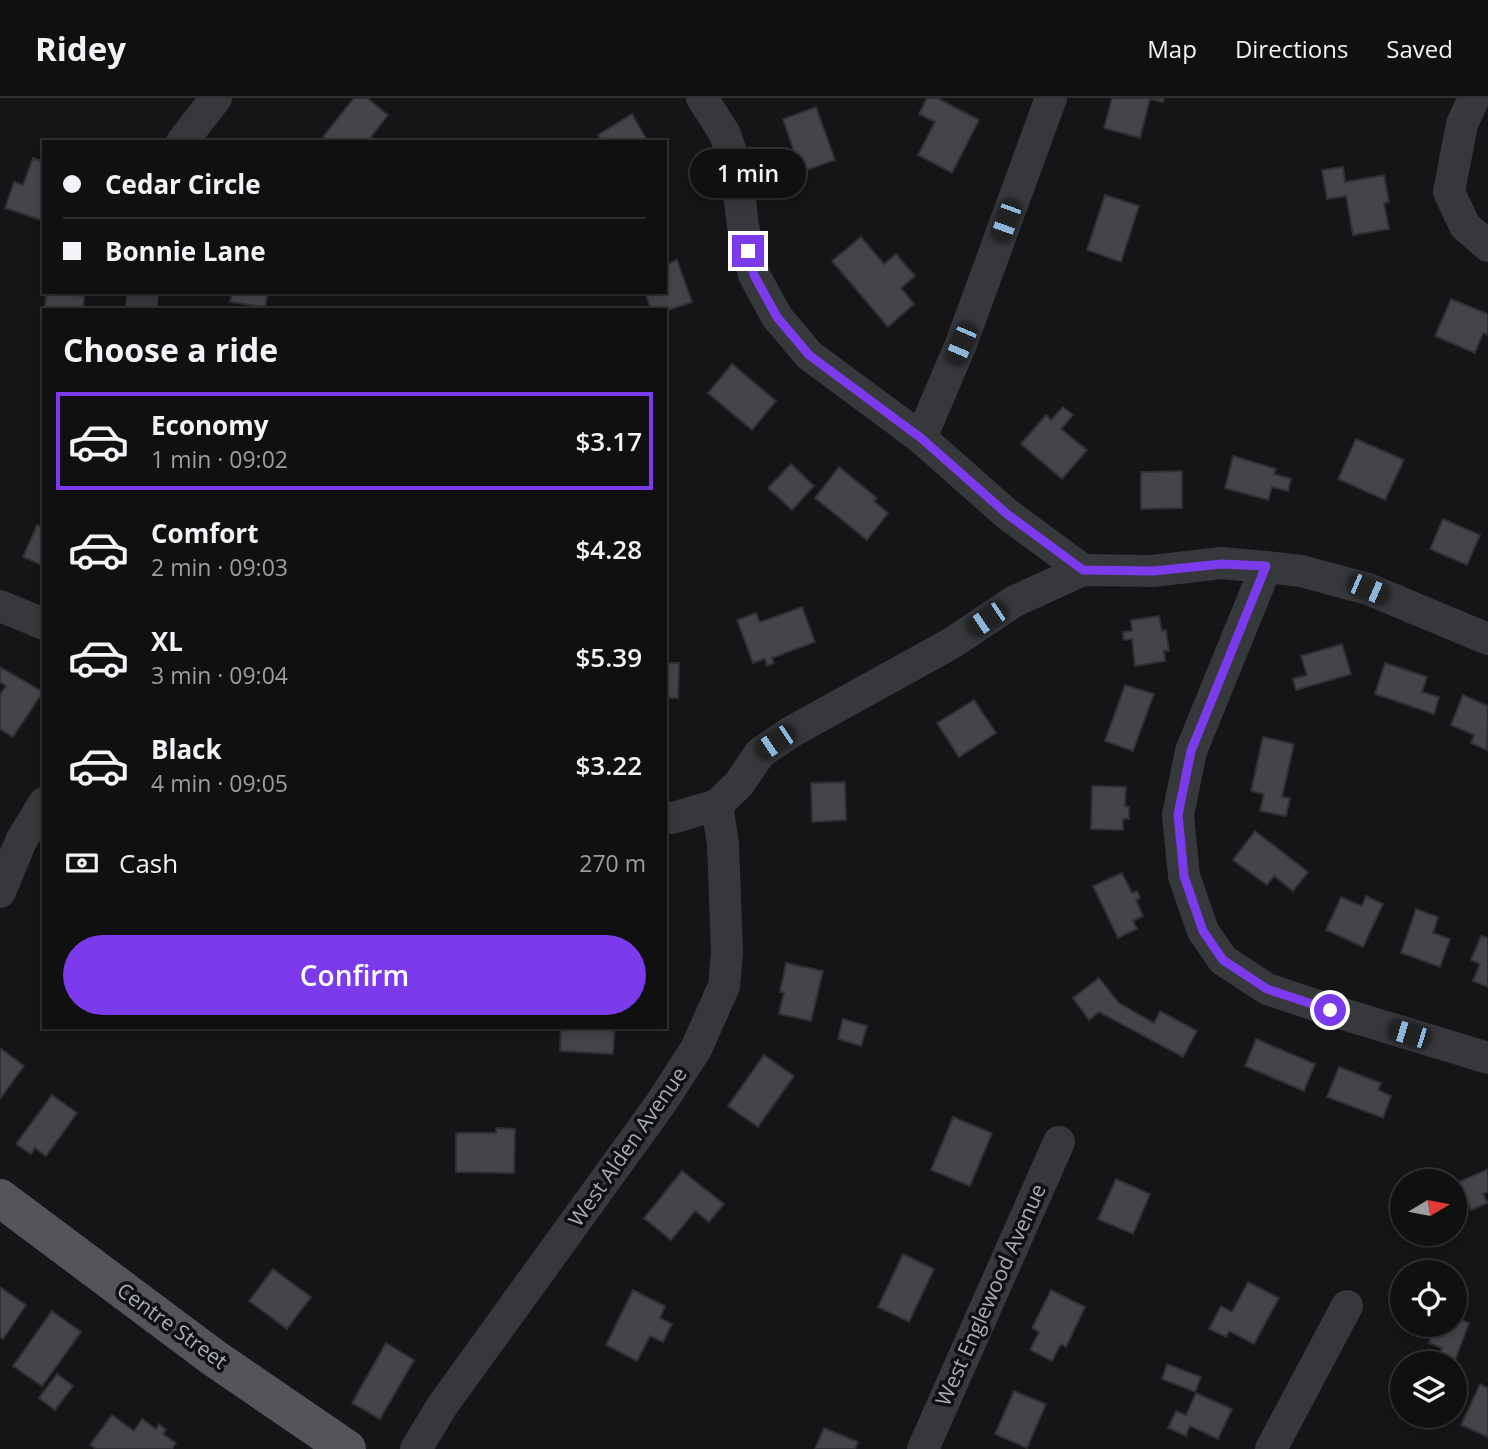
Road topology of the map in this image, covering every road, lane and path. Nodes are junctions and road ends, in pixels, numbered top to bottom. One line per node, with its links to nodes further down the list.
1 (216, 98): 5 (street)
2 (702, 98): 7 (street)
3 (1051, 98): 7 (street)
4 (1475, 98): 6 (street)
5 (184, 140)
6 (1488, 246)
7 (921, 438): 9 (street)
8 (1266, 566): 9 (street); 12 (street); 17 (street)
9 (1083, 570): 13 (street)
10 (0, 606): 11 (street)
11 (42, 623)
12 (1488, 639)
13 (717, 805): 15 (street); 22 (street, West Alden Avenue)
14 (42, 806): 16 (street)
15 (667, 818)
16 (0, 892)
17 (1488, 1058)
18 (1059, 1142): 23 (street, West Englewood Avenue)
19 (0, 1198): 21 (main road, Centre Street)
20 (1348, 1306): 24 (street)
21 (346, 1449)
22 (416, 1449)
23 (923, 1449)
24 (1271, 1449)

